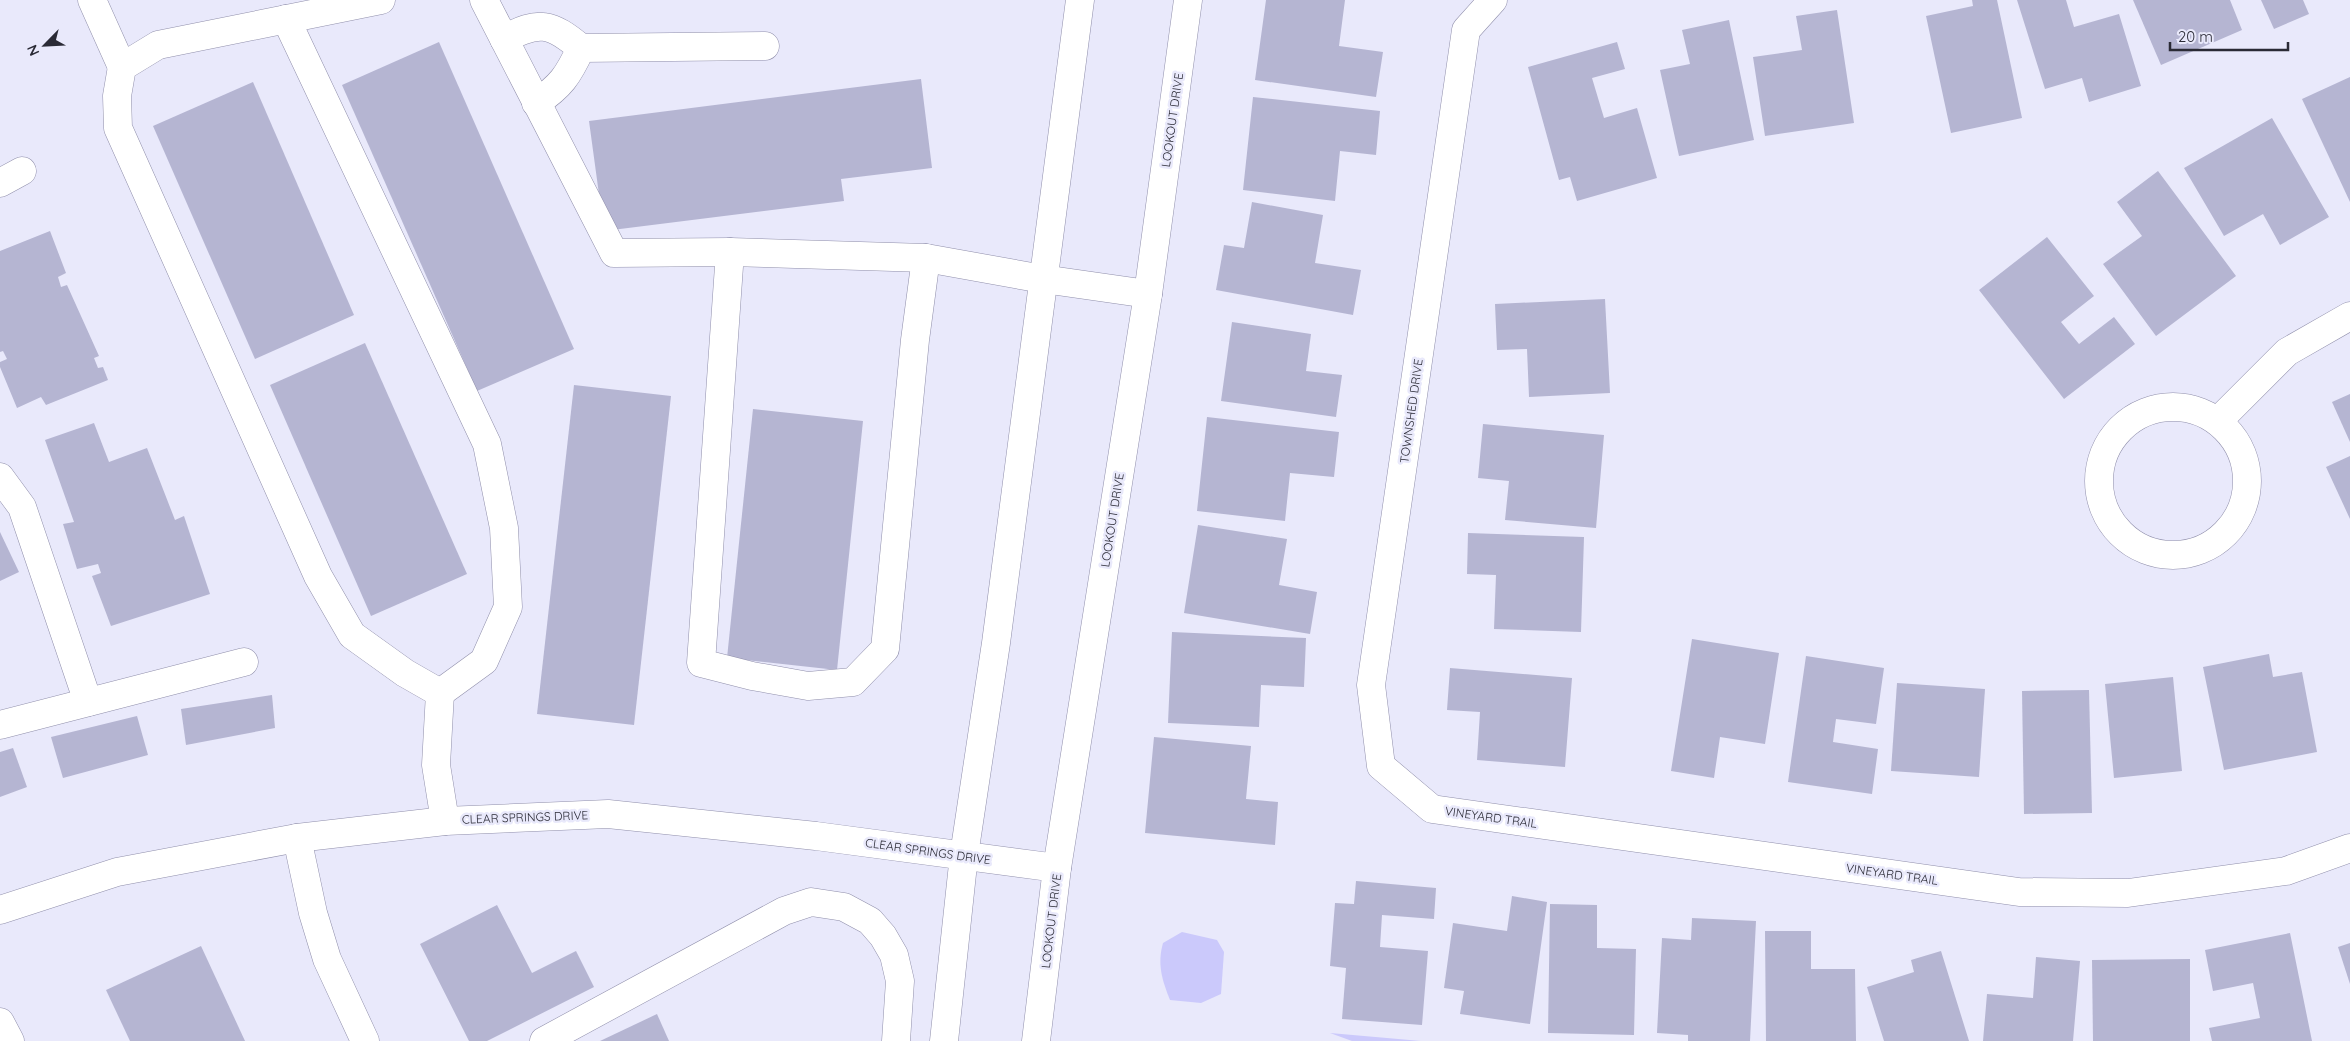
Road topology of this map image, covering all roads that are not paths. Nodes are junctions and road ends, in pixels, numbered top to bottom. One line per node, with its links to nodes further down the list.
1 (92, 0): 11 (street)
2 (381, 0): 7 (street)
3 (484, 0): 8 (street)
4 (1080, 0): 15 (street)
5 (1188, 0): 16 (street, LOOKOUT DRIVE)
6 (1493, 0): 24 (street, TOWNSHED DRIVE)
7 (286, 19): 11 (street); 21 (street)
8 (504, 39): 10 (street); 12 (street)
9 (765, 46): 10 (street)
10 (581, 48): 12 (street)
11 (122, 67): 21 (street)
12 (536, 103): 13 (street)
13 (730, 252): 14 (street); 14 (street)
14 (926, 258): 15 (street)
15 (1043, 279): 16 (street); 28 (street)
16 (1148, 294): 29 (street, LOOKOUT DRIVE)
17 (2350, 316): 18 (street)
18 (2218, 421): 18 (street)
19 (0, 478): 22 (street)
20 (244, 662): 22 (street)
21 (440, 693): 25 (street)
22 (88, 702): 23 (street)
23 (0, 724)
24 (1432, 809): 27 (street, VINEYARD TRAIL)
25 (445, 821): 26 (street, CLEAR SPRINGS DRIVE); 28 (street, CLEAR SPRINGS DRIVE)
26 (297, 838): 30 (street, CLEAR SPRINGS DRIVE); 33 (street)
27 (2350, 848)
28 (964, 856): 29 (street, CLEAR SPRINGS DRIVE); 36 (street)
29 (1057, 868): 37 (street, LOOKOUT DRIVE)
30 (0, 910)
31 (0, 1022): 32 (street)
32 (10, 1041)
33 (365, 1041)
34 (544, 1041): 35 (street)
35 (896, 1041)
36 (944, 1041)
37 (1036, 1041)

